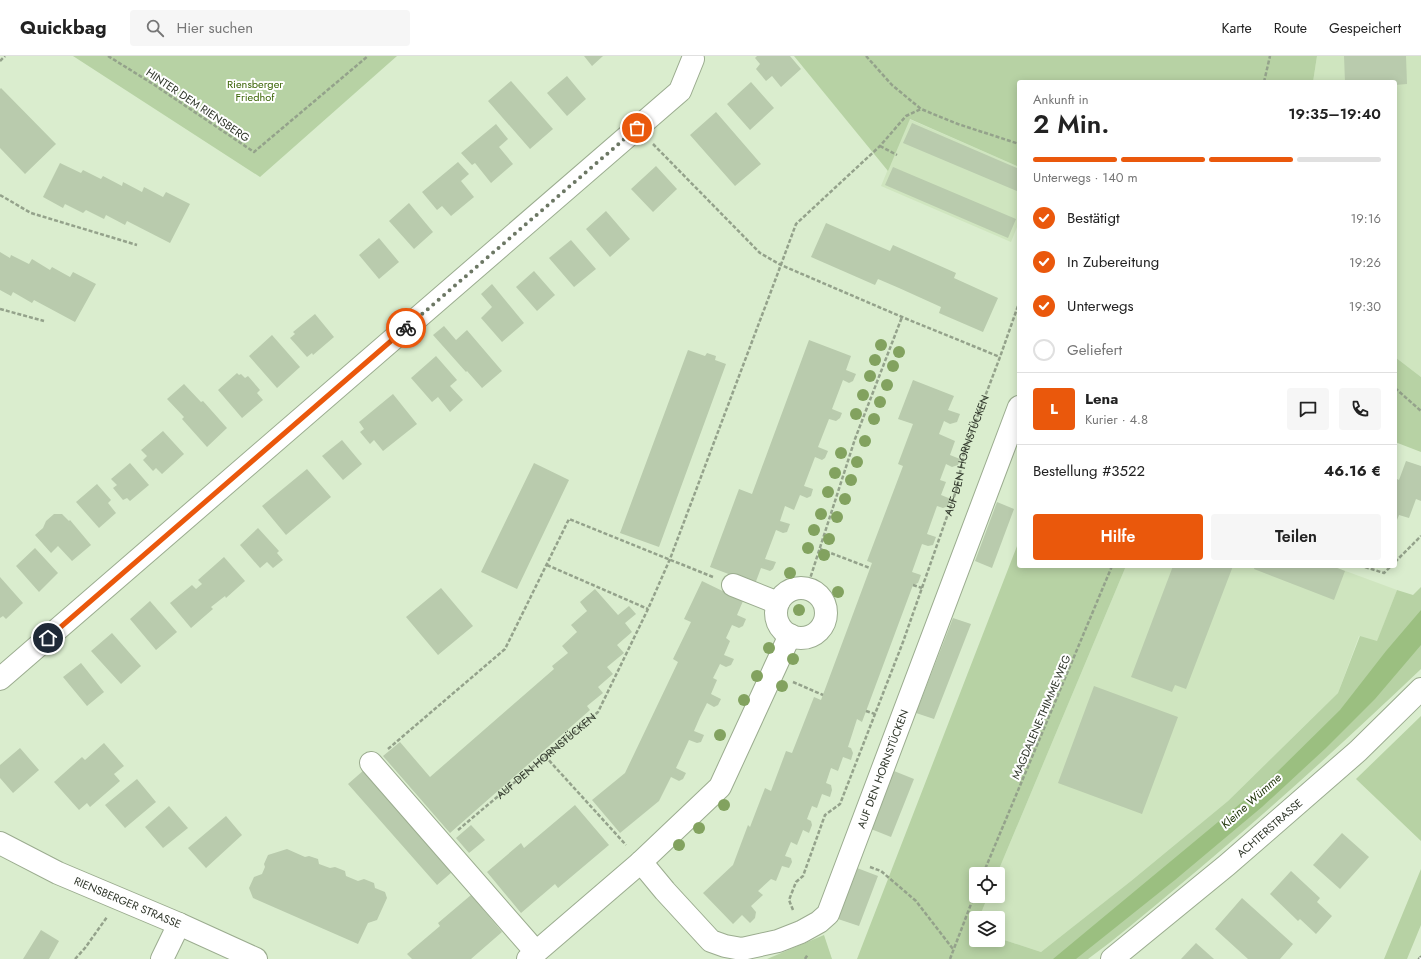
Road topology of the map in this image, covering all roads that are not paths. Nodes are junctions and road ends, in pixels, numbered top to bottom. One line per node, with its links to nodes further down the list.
1 (693, 59): 6 (street)
2 (1017, 412): 10 (street, AUF DEN HORNSTÜCKEN)
3 (733, 586): 4 (street)
4 (778, 603): 5 (street); 5 (street)
5 (790, 635): 10 (street)
6 (0, 680)
7 (1421, 689): 15 (street, ACHTERSTRASSE)
8 (371, 763): 12 (street)
9 (0, 843): 11 (street, RIENSBERGER STRASSE)
10 (641, 862): 12 (street)
11 (179, 924): 13 (street); 14 (street, RIENSBERGER STRASSE)
12 (532, 955)
13 (162, 959)
14 (256, 959)
15 (1112, 959)

